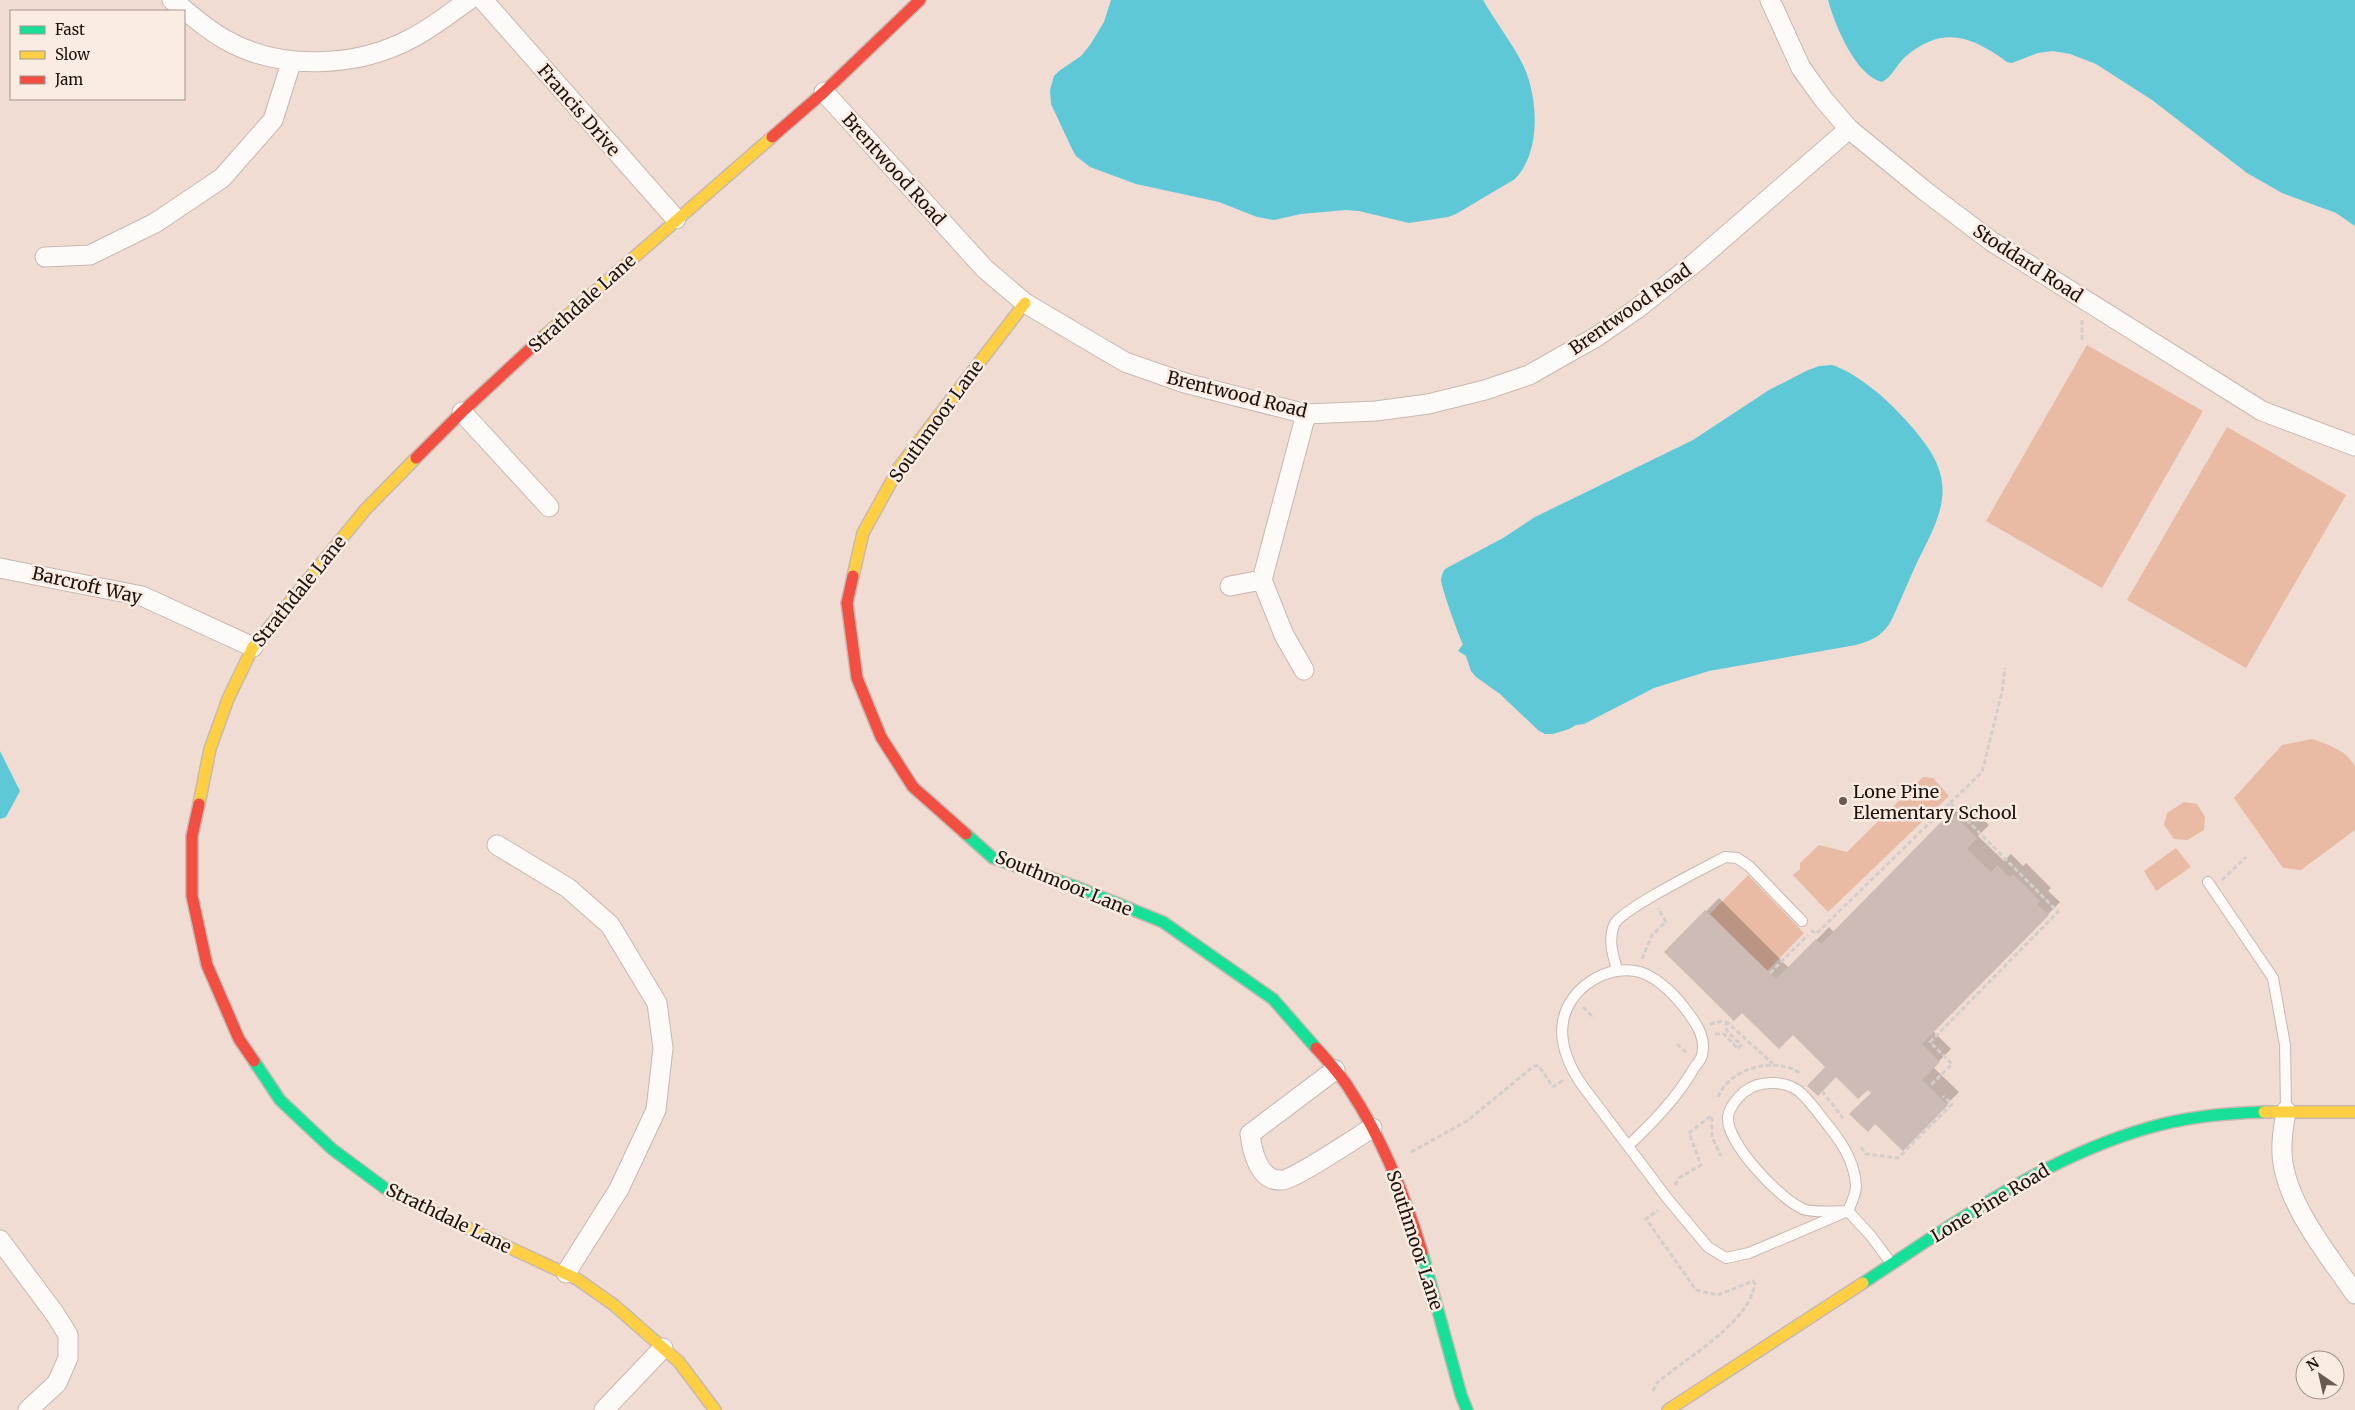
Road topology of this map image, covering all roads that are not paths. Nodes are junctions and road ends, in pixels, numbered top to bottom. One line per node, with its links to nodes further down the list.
1 (172, 0): 6 (street)
2 (469, 0): 6 (street)
3 (483, 0): 9 (street, Francis Drive)
4 (920, 0): 7 (street, Strathdale Lane)
5 (1770, 0): 8 (street, Stoddard Road)
6 (291, 63): 10 (street)
7 (824, 92): 9 (street, Strathdale Lane); 11 (street, Brentwood Road)
8 (1849, 129): 13 (street, Brentwood Road); 14 (street, Stoddard Road)
9 (676, 219): 12 (street, Strathdale Lane)
10 (45, 258)
11 (1025, 303): 13 (street, Brentwood Road); 25 (street, Southmoor Lane)
12 (462, 412): 15 (street); 19 (street, Strathdale Lane)
13 (1306, 414): 17 (street)
14 (2355, 446)
15 (549, 507)
16 (0, 568): 19 (street, Barcroft Way)
17 (1262, 580): 18 (street); 20 (street)
18 (1230, 586)
19 (253, 647): 33 (street, Strathdale Lane)
20 (1304, 670)
21 (497, 844): 33 (street)
22 (2210, 885): 26 (lane)
23 (1802, 921): 24 (lane)
24 (1616, 970): 29 (lane); 29 (lane)
25 (1335, 1070): 28 (street, Southmoor Lane); 28 (street)
26 (2286, 1111): 27 (street, Lone Pine Road); 32 (street, Lone Pine Road); 34 (street)
27 (2355, 1112)
28 (1372, 1128): 39 (street, Southmoor Lane)
29 (1628, 1146): 30 (lane)
30 (1848, 1211): 30 (lane); 32 (lane)
31 (0, 1240): 36 (street)
32 (1891, 1264): 40 (street, Lone Pine Road)
33 (566, 1273): 35 (street, Strathdale Lane)
34 (2355, 1294)
35 (663, 1348): 37 (street); 38 (street, Strathdale Lane)
36 (28, 1410)
37 (604, 1410)
38 (716, 1410)
39 (1467, 1410)
40 (1668, 1410)

